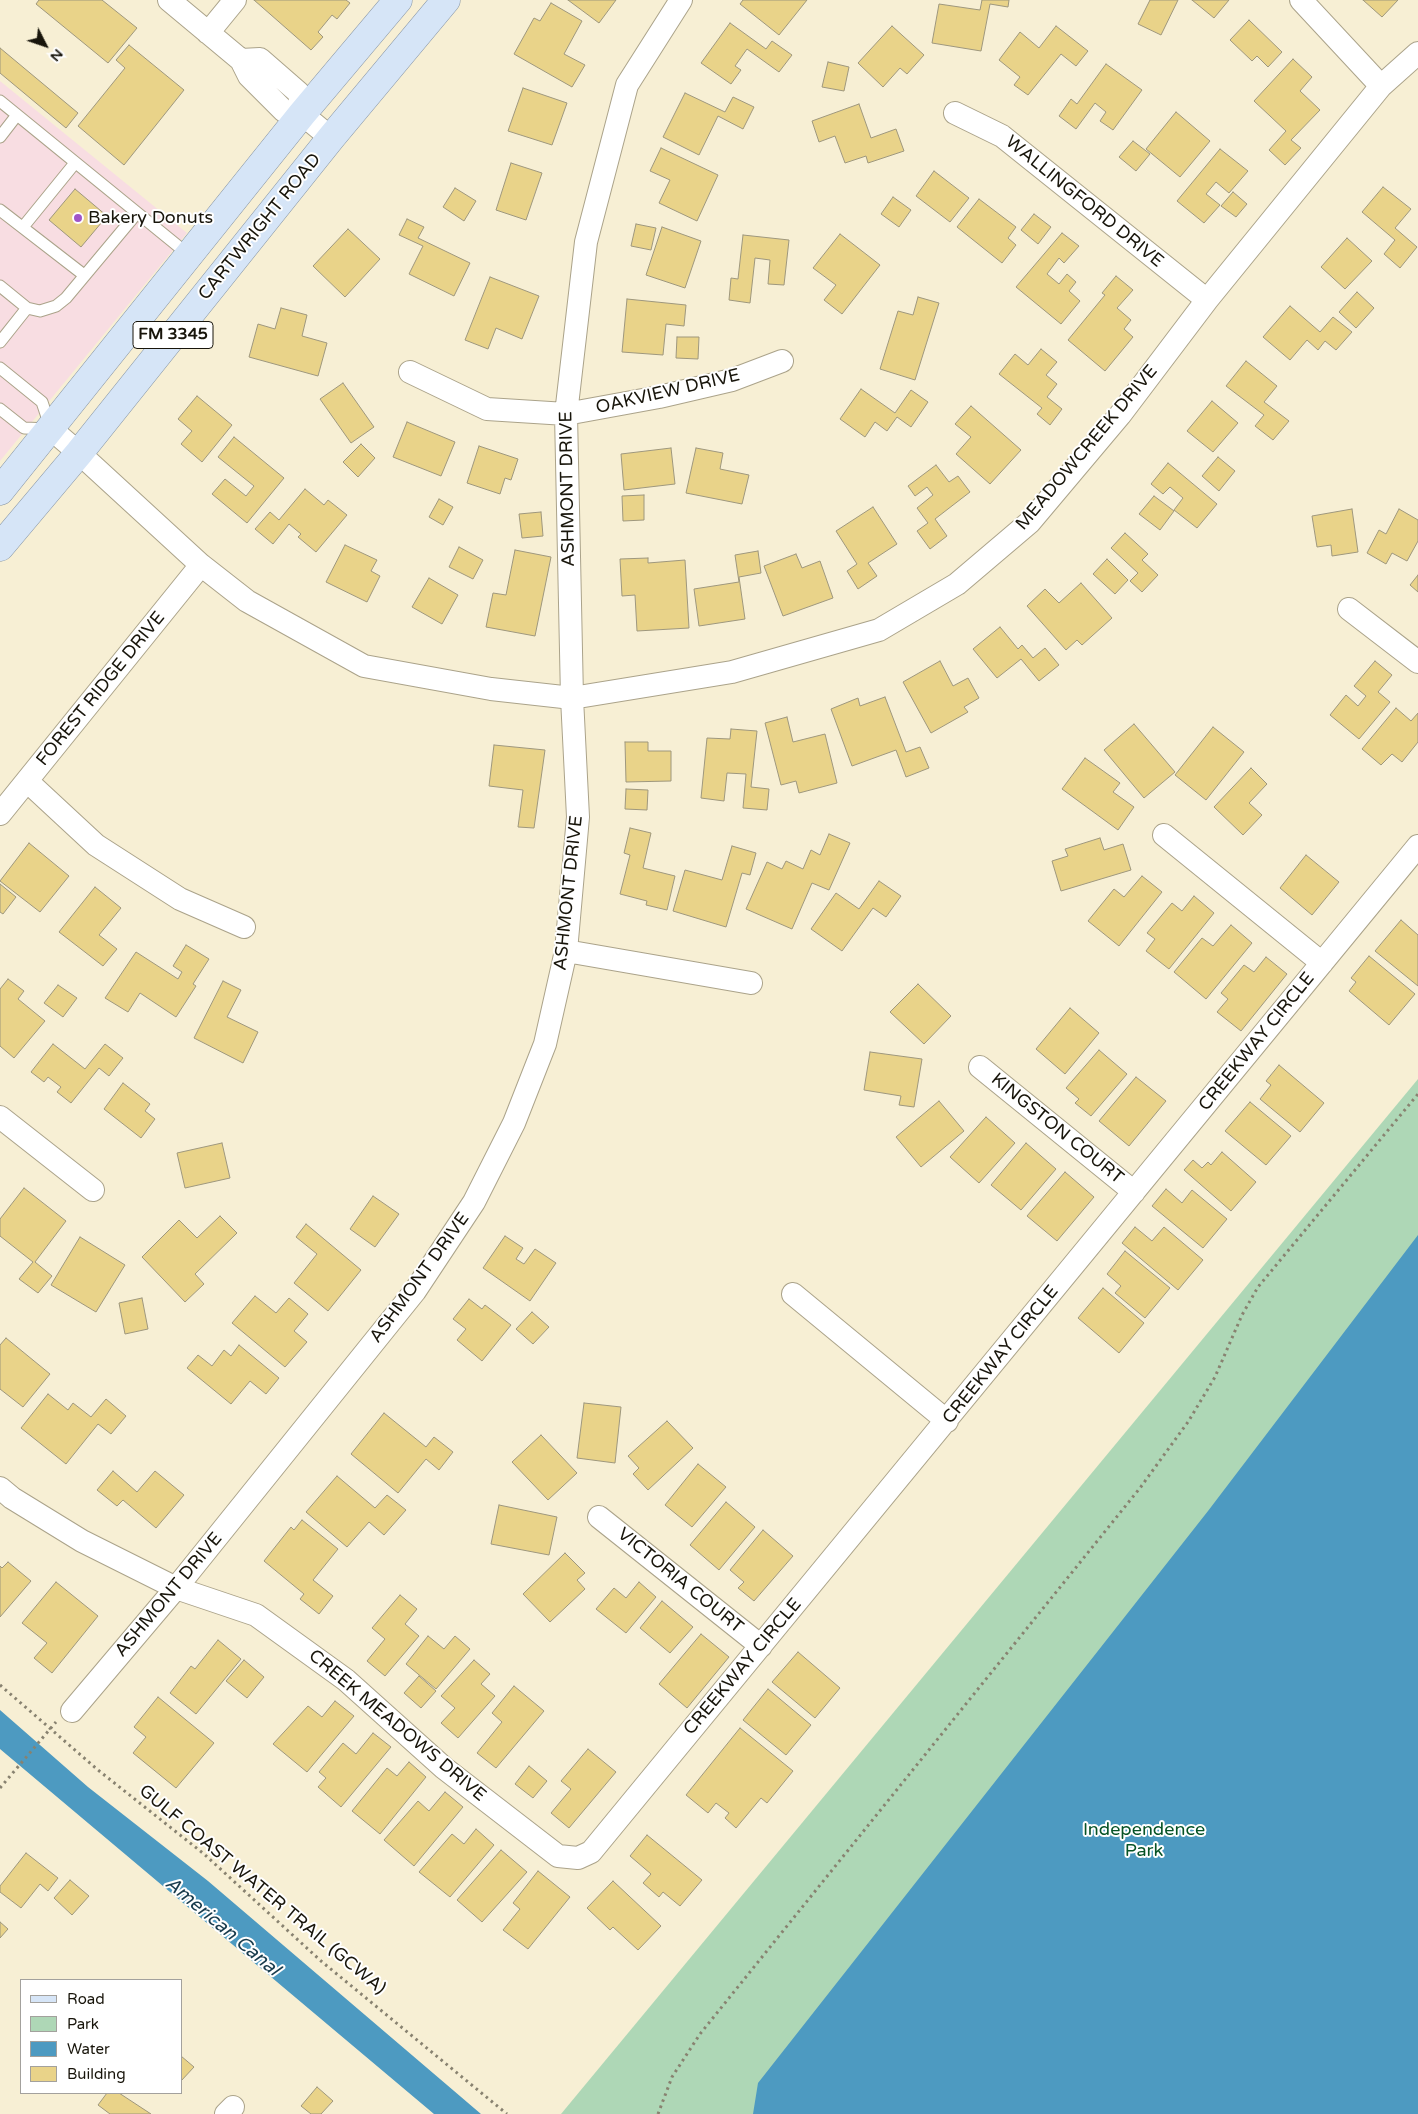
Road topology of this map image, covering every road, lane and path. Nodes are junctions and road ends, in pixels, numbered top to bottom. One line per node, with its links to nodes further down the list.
1 (169, 0): 7 (street)
2 (234, 0): 7 (street)
3 (398, 0): 12 (main road, FM 3345)
4 (446, 0): 15 (main road, CARTWRIGHT ROAD / FM 3345)
5 (681, 0): 30 (street, ASHMONT DRIVE)
6 (1302, 0): 9 (street)
7 (208, 33): 12 (street)
8 (1418, 53): 9 (street, MEADOWCREEK DRIVE)
9 (1381, 86): 23 (street, MEADOWCREEK DRIVE)
10 (0, 101): 13 (lane)
11 (955, 113): 23 (street, WALLINGFORD DRIVE)
12 (302, 114): 15 (street); 20 (main road, FM 3345)
13 (17, 116): 14 (lane); 16 (lane)
14 (0, 137)
15 (331, 138): 32 (main road, CARTWRIGHT ROAD / FM 3345)
16 (75, 163): 18 (lane); 19 (lane)
17 (0, 210): 19 (lane)
18 (136, 213): 20 (lane); 21 (lane)
19 (23, 228): 21 (lane)
20 (189, 255): 31 (main road, FM 3345)
21 (84, 275): 24 (lane)
22 (0, 286): 24 (lane)
23 (1207, 300): 38 (street, MEADOWCREEK DRIVE)
24 (27, 308): 25 (lane)
25 (0, 342)
26 (782, 361): 30 (street, OAKVIEW DRIVE)
27 (0, 368): 31 (lane)
28 (410, 372): 30 (street, OAKVIEW DRIVE)
29 (0, 409): 31 (lane)
30 (566, 414): 38 (street, ASHMONT DRIVE)
31 (51, 429): 32 (street, MEADOWCREEK DRIVE); 33 (main road, FM 3345)
32 (79, 453): 34 (main road, CARTWRIGHT ROAD / FM 3345); 35 (street, MEADOWCREEK DRIVE)
33 (0, 491)
34 (0, 547)
35 (202, 565): 38 (street, MEADOWCREEK DRIVE); 39 (street, FOREST RIDGE DRIVE)
36 (1349, 609): 37 (street)
37 (1418, 662)
38 (572, 698): 44 (street, ASHMONT DRIVE)
39 (27, 781): 40 (street, FOREST RIDGE DRIVE); 43 (street)
40 (0, 814)
41 (1164, 835): 45 (street)
42 (1418, 846): 45 (street, CREEKWAY CIRCLE)
43 (244, 928)
44 (566, 951): 46 (street); 56 (street, ASHMONT DRIVE)
45 (1322, 963): 51 (street, CREEKWAY CIRCLE)
46 (751, 983)
47 (980, 1066): 51 (street, KINGSTON COURT)
48 (1418, 1094): 64 (path)
49 (0, 1117): 50 (street)
50 (93, 1190)
51 (1134, 1192): 53 (street, CREEKWAY CIRCLE)
52 (793, 1294): 53 (street)
53 (947, 1421): 57 (street, CREEKWAY CIRCLE)
54 (0, 1488): 56 (street, CREEK MEADOWS DRIVE)
55 (599, 1517): 57 (street, VICTORIA COURT)
56 (176, 1588): 59 (street, ASHMONT DRIVE); 62 (street, CREEK MEADOWS DRIVE)
57 (761, 1646): 62 (street, CREEKWAY CIRCLE)
58 (0, 1685): 63 (path, GULF COAST WATER TRAIL (GCWA))
59 (72, 1711)
60 (45, 1735): 61 (path)
61 (0, 1788)
62 (578, 1858)
63 (507, 2114)
64 (658, 2114)

